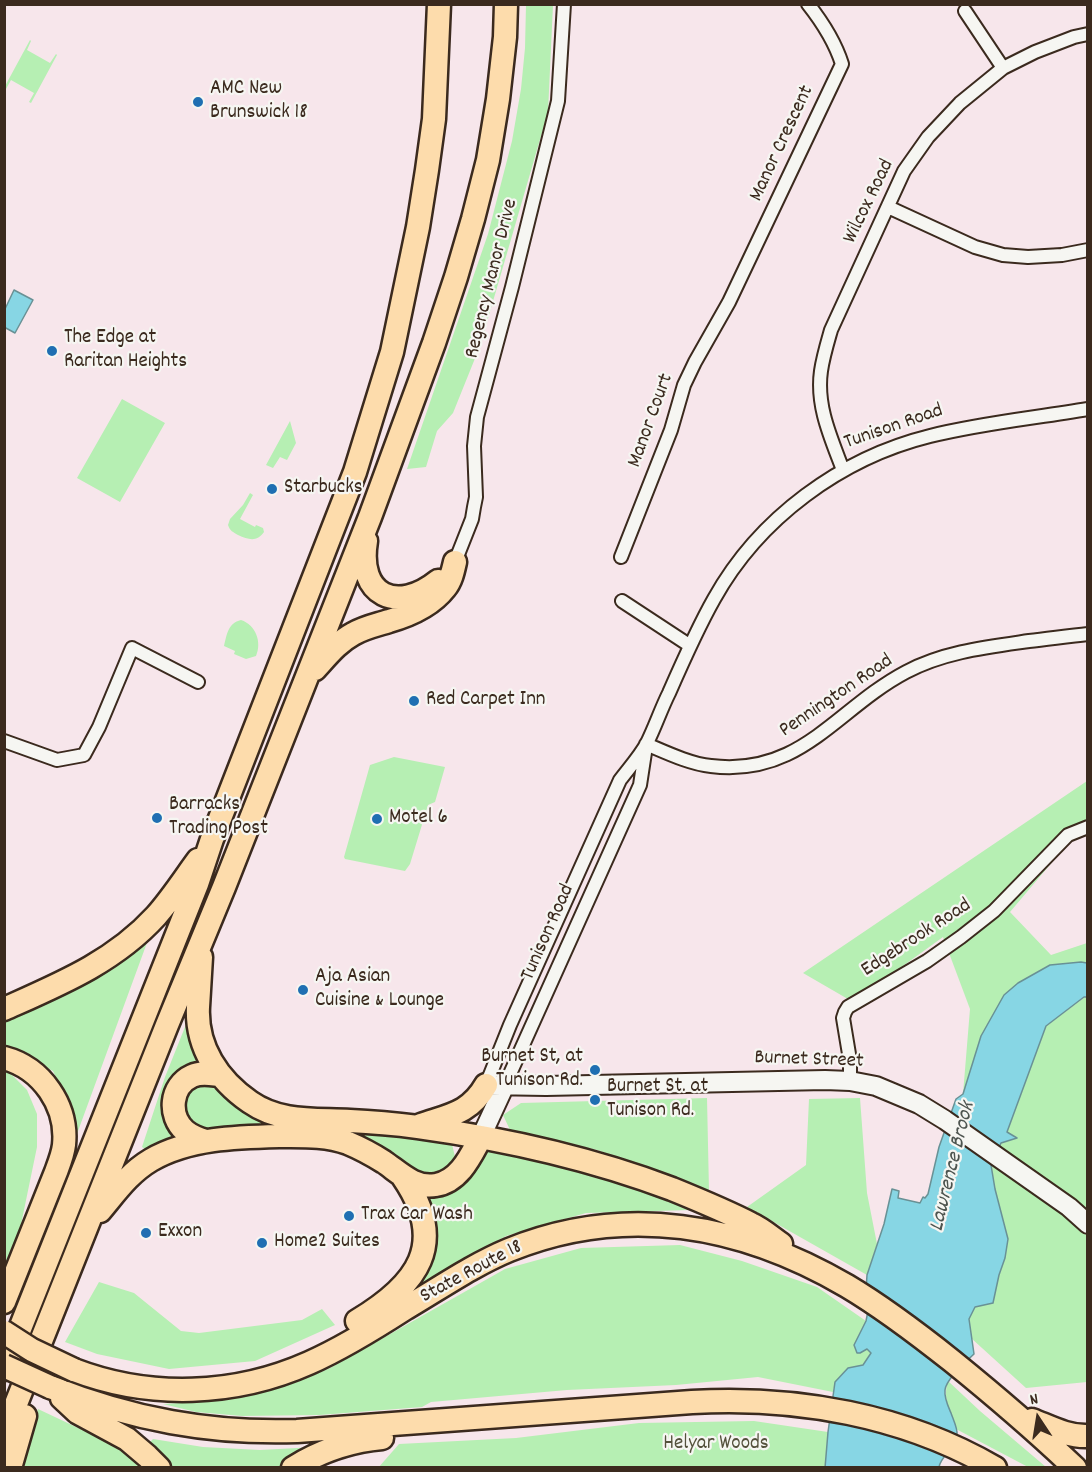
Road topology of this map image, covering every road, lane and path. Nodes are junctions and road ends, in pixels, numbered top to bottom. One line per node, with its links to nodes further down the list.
1 (439, 4): 24 (highway)
2 (506, 4): 13 (highway)
3 (564, 4): 15 (street, Regency Manor Drive)
4 (808, 4): 10 (street, Manor Crescent)
5 (966, 10): 7 (street)
6 (1088, 34): 7 (street, Wilcox Road)
7 (1003, 68): 8 (street, Wilcox Road)
8 (888, 207): 9 (street); 12 (street, Wilcox Road)
9 (1088, 250)
10 (729, 303): 14 (street, Manor Court)
11 (1088, 410): 12 (street, Tunison Road)
12 (843, 470): 18 (street, Tunison Road)
13 (370, 517): 15 (highway); 19 (highway)
14 (621, 557)
15 (455, 562): 19 (highway)
16 (622, 601): 18 (street)
17 (1088, 634): 22 (street, Pennington Road)
18 (689, 645): 22 (street, Tunison Road)
19 (306, 678): 26 (highway)
20 (198, 682): 21 (street)
21 (4, 741)
22 (646, 744): 25 (street, Tunison Road); 27 (street, Tunison Road)
23 (1088, 827): 31 (street, Edgebrook Road)
24 (212, 839): 28 (highway); 43 (highway)
25 (548, 940): 27 (street); 32 (street, Tunison Road)
26 (201, 943): 30 (highway); 38 (highway)
27 (566, 948): 32 (street, Tunison Road)
28 (4, 1009)
29 (4, 1058): 40 (highway)
30 (219, 1075): 33 (highway); 35 (highway)
31 (850, 1081): 32 (street, Burnet Street); 37 (street, Burnet Street)
32 (496, 1085): 33 (highway); 34 (street, Tunison Road)
33 (417, 1127): 34 (highway)
34 (481, 1137): 36 (highway); 39 (highway)
35 (206, 1141): 36 (highway); 38 (highway)
36 (403, 1177): 44 (highway)
37 (1088, 1224)
38 (85, 1231): 42 (highway)
39 (827, 1275): 44 (highway, State Route 18); 46 (highway, State Route 18)
40 (4, 1302)
41 (4, 1332): 44 (highway, State Route 18, bridge)
42 (44, 1336): 48 (highway); 51 (highway)
43 (4, 1368): 45 (highway, bridge)
44 (264, 1379)
45 (50, 1387): 47 (highway); 52 (highway)
46 (1014, 1413): 49 (highway); 54 (highway, State Route 18)
47 (453, 1419): 50 (highway); 53 (highway)
48 (4, 1434)
49 (1088, 1436)
50 (992, 1465)
51 (10, 1467)
52 (159, 1467)
53 (293, 1467)
54 (1075, 1467)

